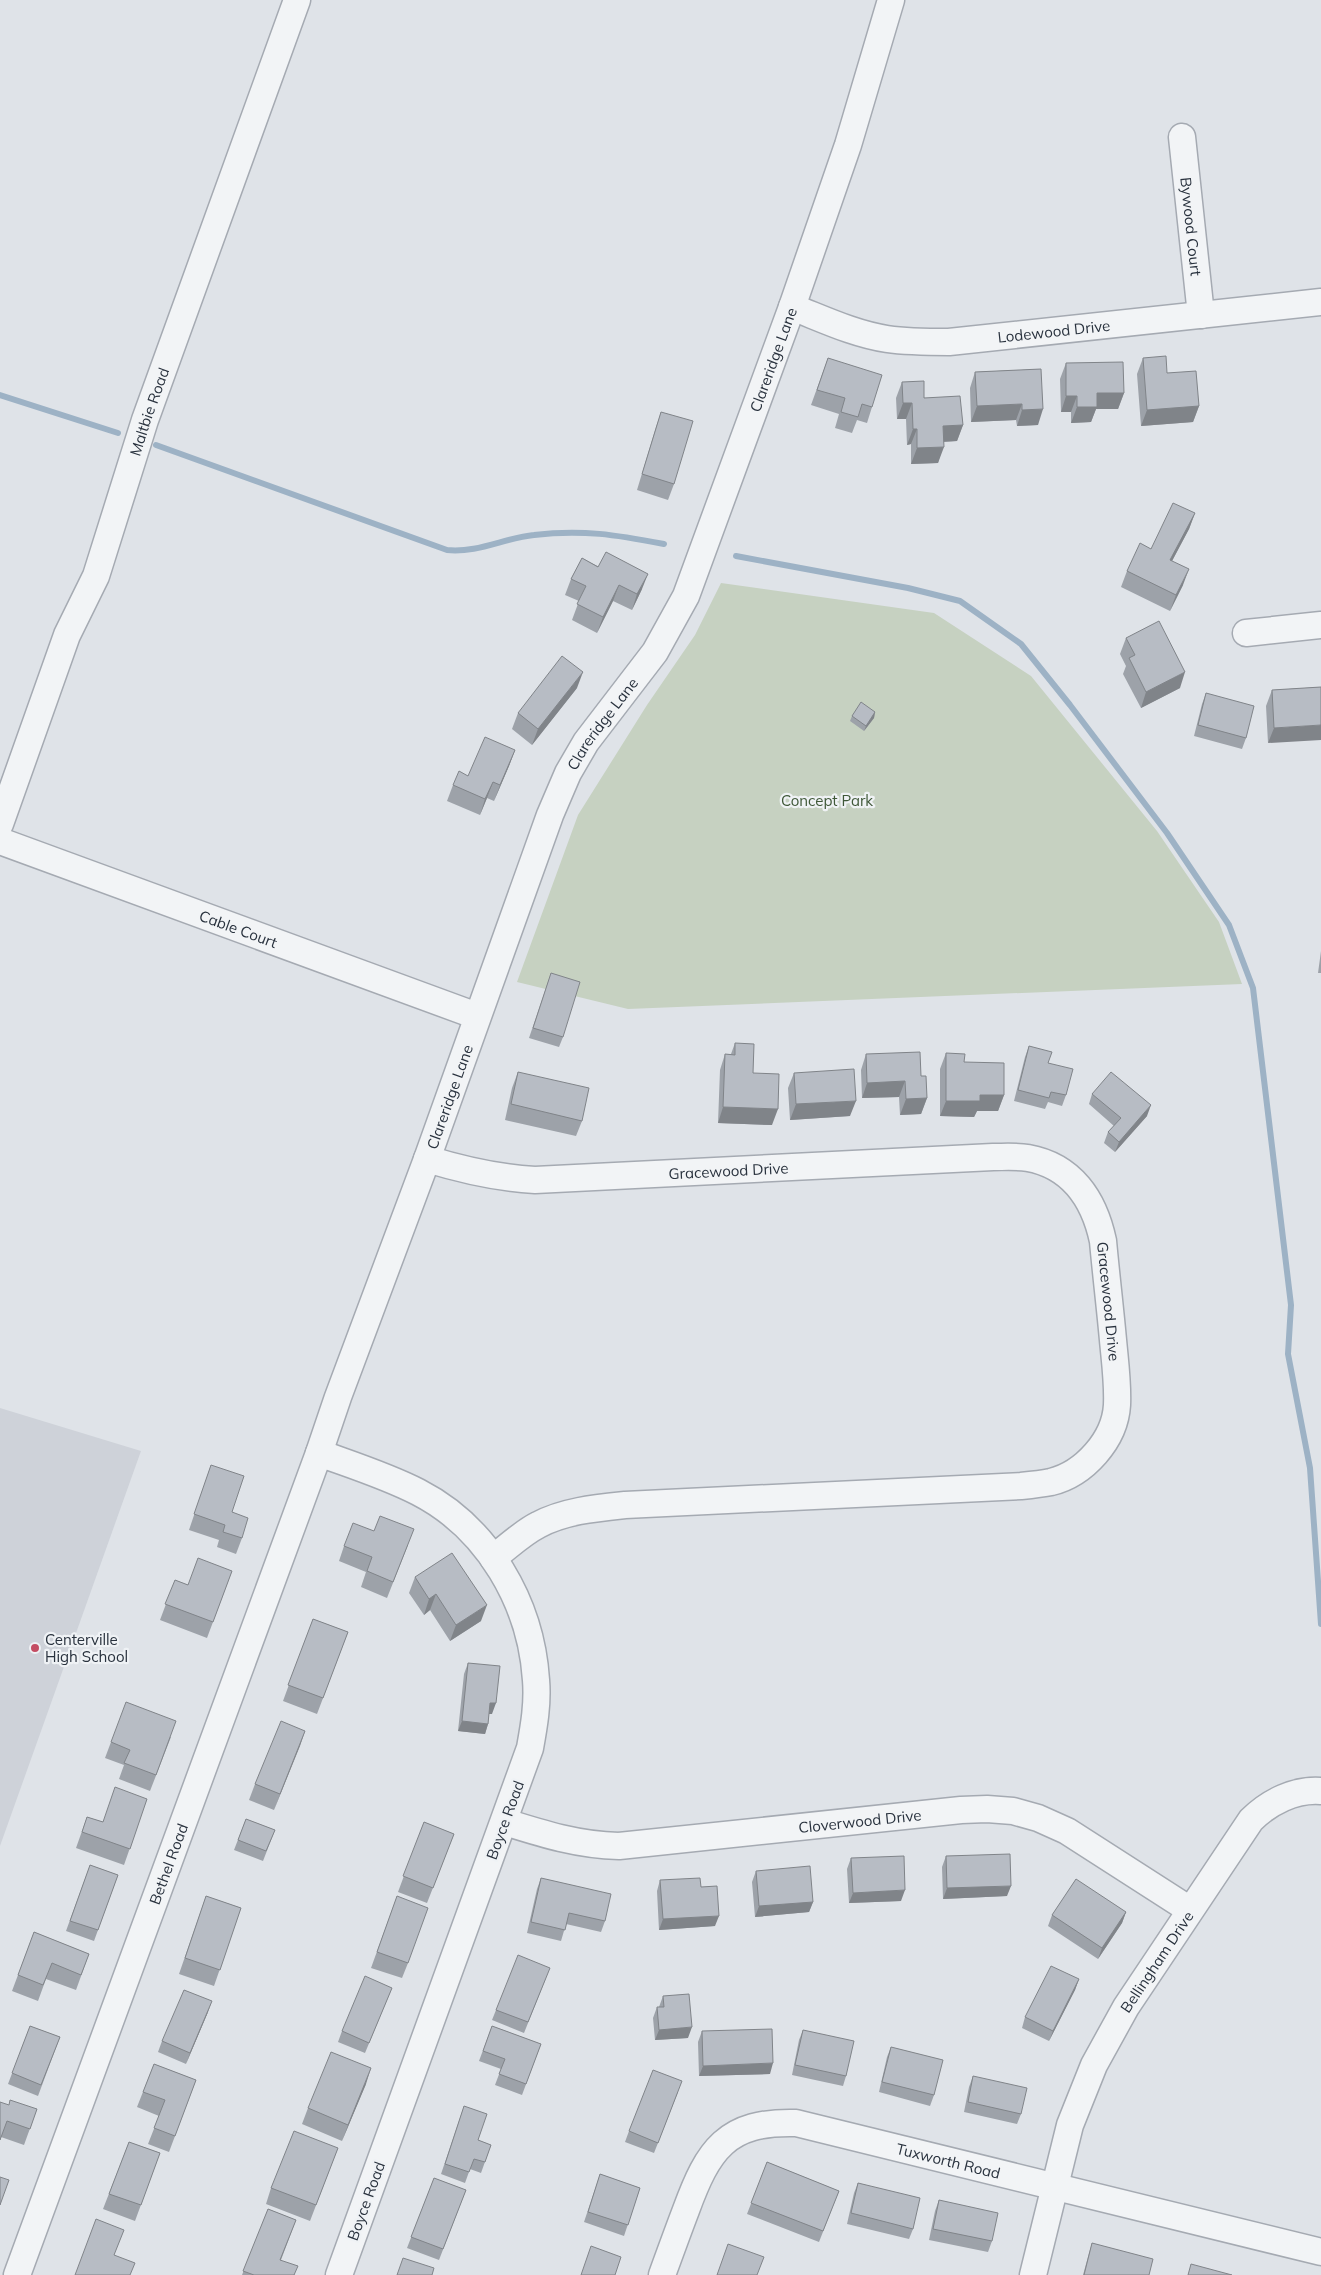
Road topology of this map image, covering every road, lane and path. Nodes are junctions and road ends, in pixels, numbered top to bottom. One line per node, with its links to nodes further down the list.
1 (297, 0): 9 (street, Maltbie Road)
2 (891, 0): 5 (street, Clareridge Lane)
3 (1182, 137): 6 (street, Bywood Court)
4 (1321, 302): 6 (street, Lodewood Drive)
5 (792, 307): 6 (street, Lodewood Drive); 11 (street, Clareridge Lane)
6 (1201, 315)
7 (1321, 625): 8 (street)
8 (1246, 633)
9 (0, 824)
10 (0, 840): 11 (street, Cable Court)
11 (477, 1016): 12 (street, Clareridge Lane)
12 (427, 1158): 13 (street, Clareridge Lane); 14 (street, Gracewood Drive)
13 (319, 1453): 14 (street, Boyce Road); 20 (street, Bethel Road)
14 (494, 1558): 16 (street, Boyce Road)
15 (1321, 1791): 17 (street, Bellingham Drive)
16 (505, 1822): 17 (street, Cloverwood Drive); 21 (street, Boyce Road)
17 (1190, 1910): 18 (street, Bellingham Drive)
18 (1055, 2186): 19 (street, Tuxworth Road); 22 (street, Tuxworth Road); 23 (street, Bellingham Drive)
19 (1321, 2252)
20 (17, 2275)
21 (339, 2275)
22 (662, 2275)
23 (1033, 2275)

